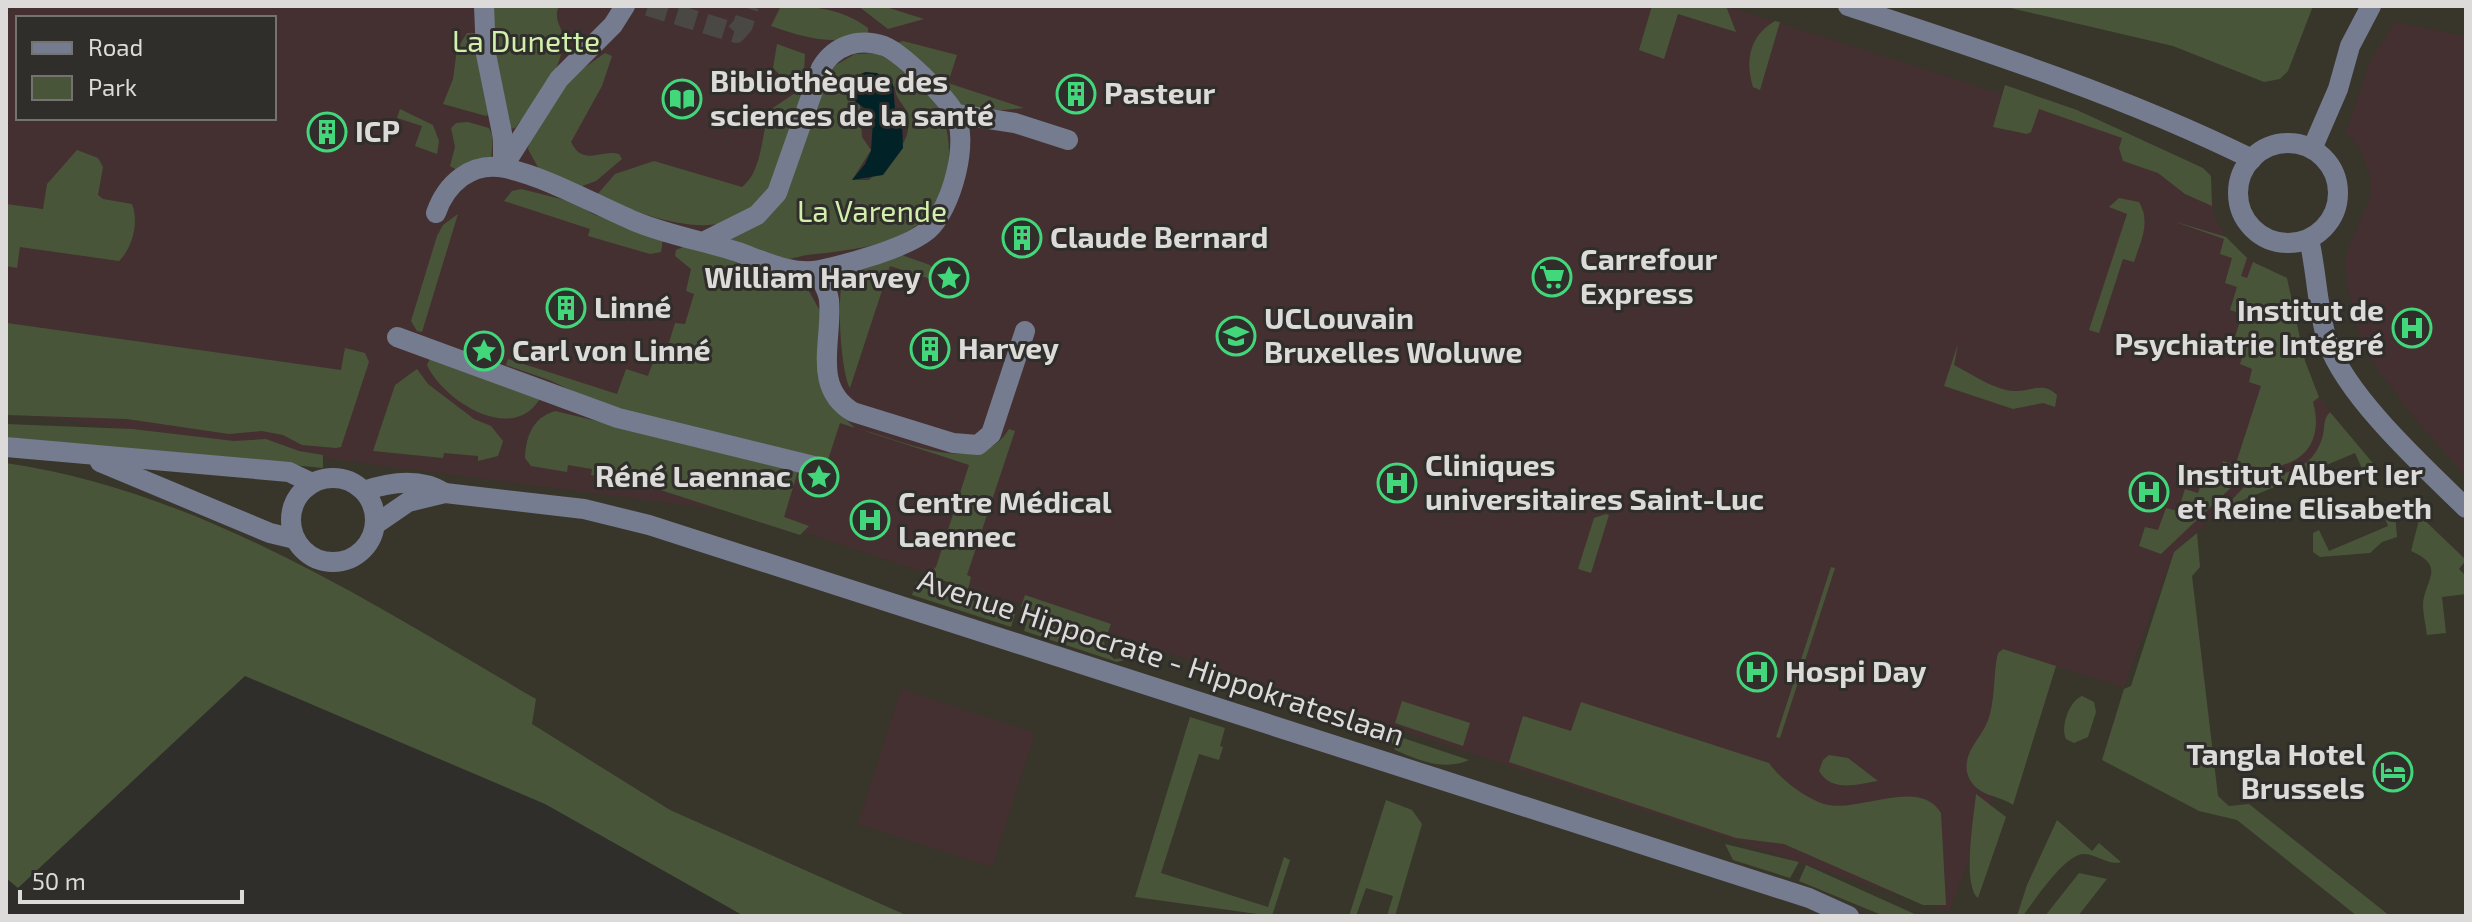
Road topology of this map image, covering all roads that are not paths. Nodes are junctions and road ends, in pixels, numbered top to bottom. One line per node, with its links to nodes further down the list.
1 (484, 6): 9 (street)
2 (625, 6): 9 (street)
3 (1848, 6): 8 (street)
4 (2371, 6): 7 (street)
5 (956, 114): 6 (street); 12 (street); 13 (street)
6 (1068, 140)
7 (2312, 149): 8 (street); 11 (street)
8 (2252, 159): 11 (street)
9 (503, 167): 10 (street); 12 (street)
10 (436, 213)
11 (2309, 239): 22 (street)
12 (705, 241): 13 (street)
13 (817, 271): 14 (street)
14 (1025, 331)
15 (397, 337): 18 (street)
16 (6, 447): 17 (street, Avenue Hippocrate - Hippokrateslaan)
17 (81, 455): 19 (street, Avenue Hippocrate - Hippokrateslaan); 24 (street, Avenue Hippocrate - Hippokrateslaan)
18 (822, 468)
19 (312, 483): 20 (street, Avenue Hippocrate - Hippokrateslaan); 24 (street)
20 (364, 491): 21 (street, Avenue Hippocrate - Hippokrateslaan); 23 (street)
21 (445, 493): 23 (street, Avenue Hippocrate - Hippokrateslaan); 25 (street, Avenue Hippocrate - Hippokrateslaan)
22 (2466, 508)
23 (376, 524): 24 (street, Avenue Hippocrate - Hippokrateslaan)
24 (295, 539)
25 (1849, 916)

